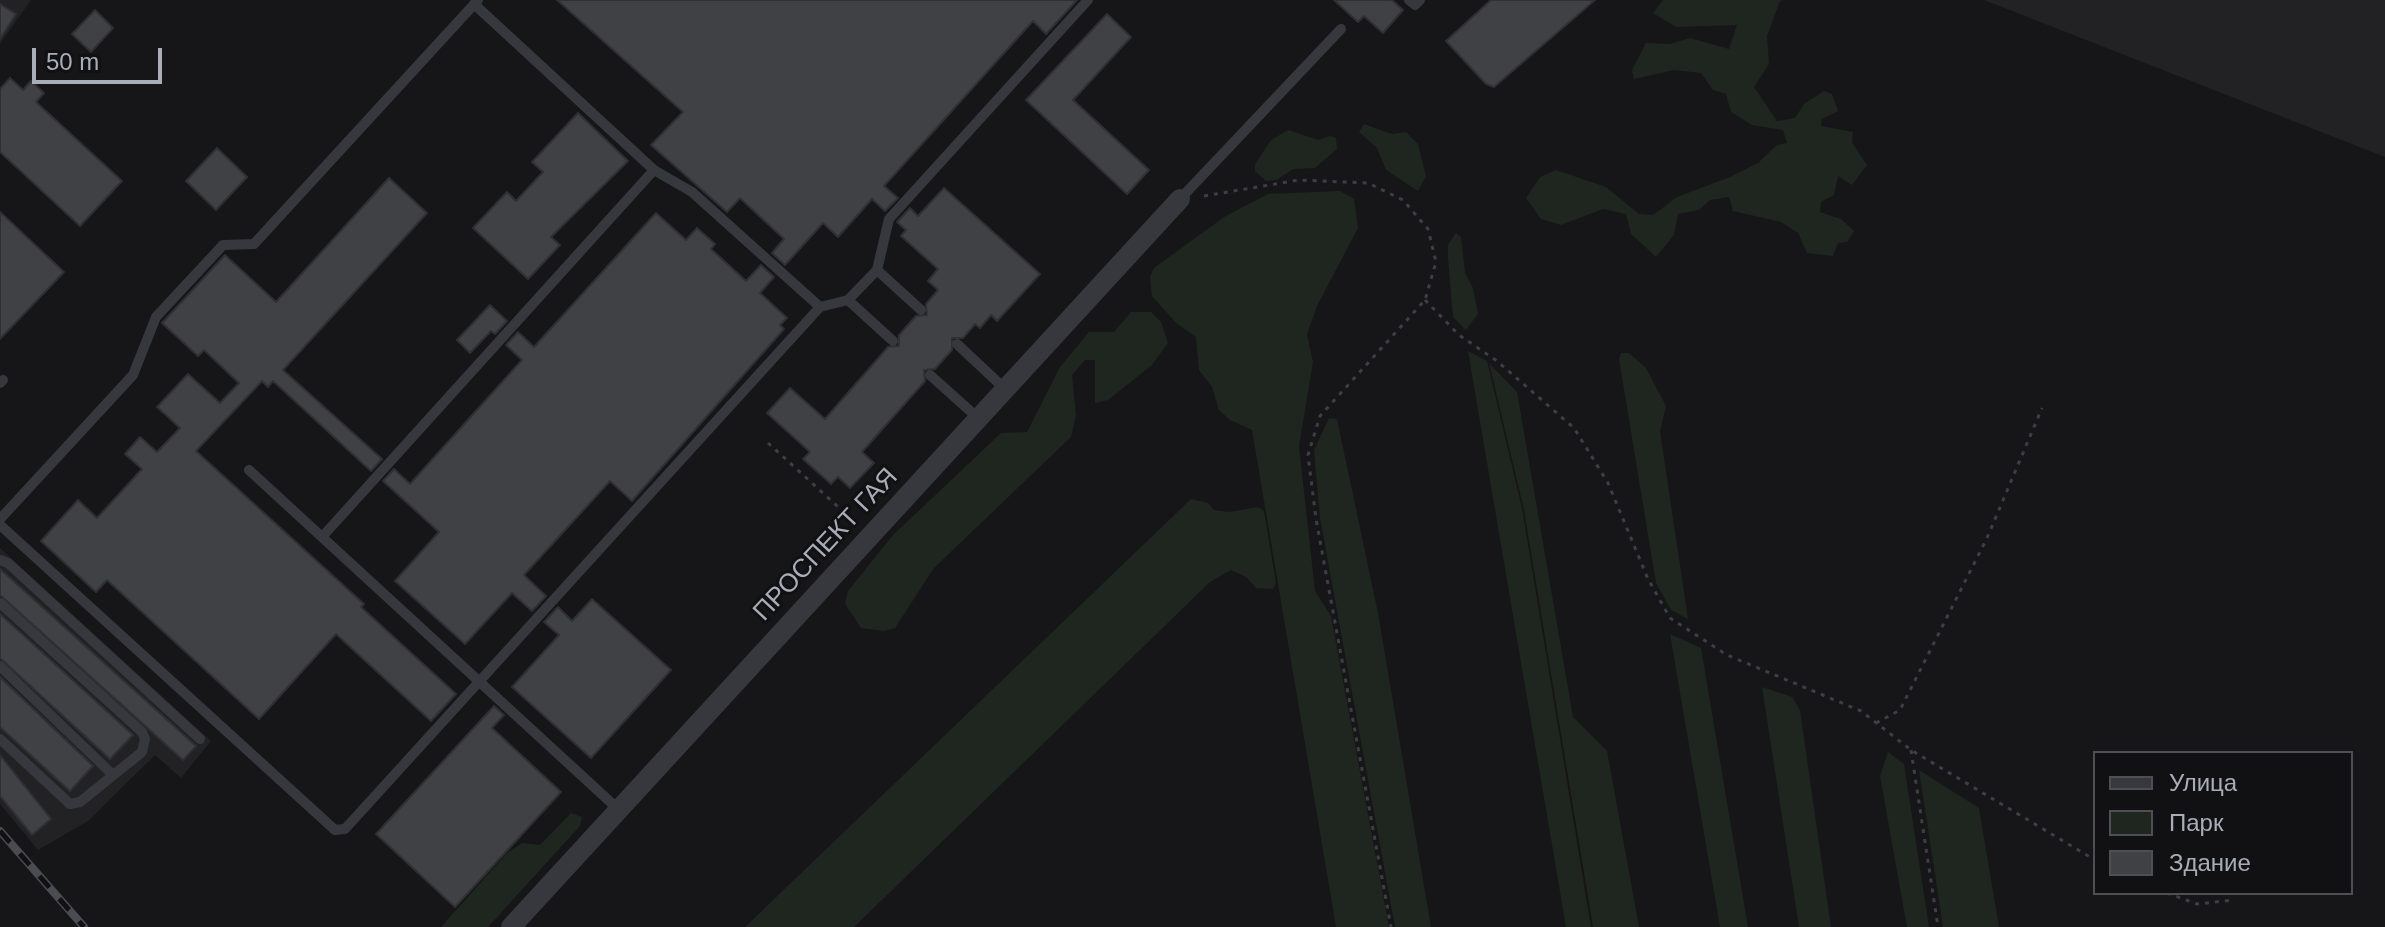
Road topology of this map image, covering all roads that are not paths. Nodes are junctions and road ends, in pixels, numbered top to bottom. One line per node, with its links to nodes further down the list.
1 (1088, 0): 8 (lane)
2 (1409, 0): 3 (lane)
3 (1420, 0)
4 (476, 2): 6 (lane); 18 (lane)
5 (1341, 29): 7 (lane)
6 (654, 170): 10 (lane); 19 (lane)
7 (1180, 199): 15 (street, ПРОСПЕКТ ГАЯ)
8 (877, 270): 9 (lane); 11 (lane)
9 (848, 300): 10 (lane); 12 (lane)
10 (820, 307): 23 (lane)
11 (921, 310)
12 (893, 341)
13 (957, 344): 15 (lane)
14 (930, 375): 16 (lane)
15 (1005, 389): 16 (street, ПРОСПЕКТ ГАЯ)
16 (978, 418): 27 (street, ПРОСПЕКТ ГАЯ)
17 (249, 470): 19 (lane)
18 (0, 522): 23 (lane)
19 (322, 537): 23 (lane)
20 (0, 560): 25 (lane)
21 (0, 603): 26 (lane)
22 (0, 666): 26 (lane)
23 (479, 681): 27 (lane)
24 (0, 739): 26 (lane)
25 (200, 739)
26 (113, 775)
27 (618, 809): 28 (street, ПРОСПЕКТ ГАЯ)
28 (511, 927)

